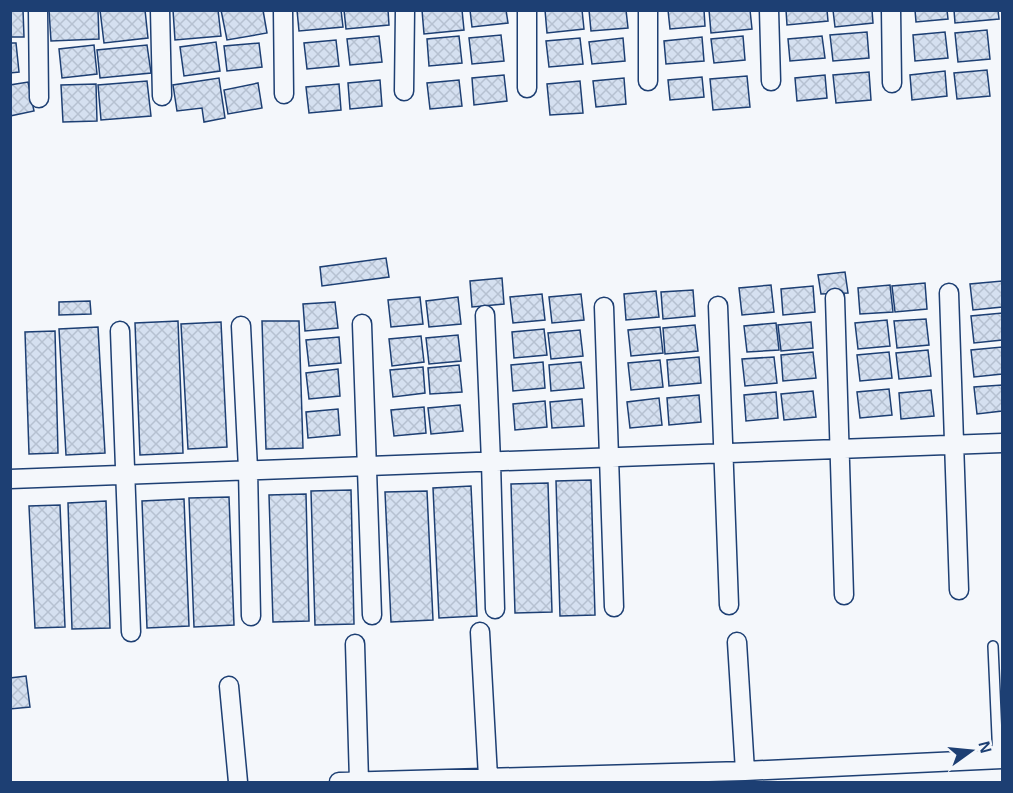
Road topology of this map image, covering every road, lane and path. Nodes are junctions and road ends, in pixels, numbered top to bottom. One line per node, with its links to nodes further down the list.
1 (38, 10): 16 (street)
2 (160, 10): 15 (street)
3 (283, 10): 14 (street)
4 (405, 10): 13 (street)
5 (527, 10): 12 (street)
6 (648, 10): 9 (street)
7 (769, 10): 10 (street)
8 (891, 10): 11 (street)
9 (648, 81)
10 (771, 81)
11 (892, 83)
12 (527, 88)
13 (405, 91)
14 (284, 94)
15 (162, 96)
16 (39, 98)
17 (949, 293): 26 (street)
18 (835, 298): 27 (street)
19 (718, 306): 28 (street)
20 (604, 308): 29 (street)
21 (485, 315): 30 (street)
22 (362, 324): 31 (street)
23 (241, 326): 32 (street)
24 (120, 331): 33 (street)
25 (1002, 443): 26 (street)
26 (954, 446): 27 (street); 35 (street)
27 (839, 449): 28 (street); 36 (street)
28 (723, 454): 29 (street); 37 (street)
29 (609, 458): 30 (street); 38 (street)
30 (491, 462): 31 (street); 39 (street)
31 (366, 466): 32 (street); 40 (street)
32 (248, 470): 33 (street); 41 (street)
33 (125, 474): 34 (street); 42 (street)
34 (10, 479)
35 (959, 590)
36 (844, 595)
37 (729, 605)
38 (614, 607)
39 (495, 609)
40 (372, 615)
41 (250, 616)
42 (131, 632)
43 (480, 632): 50 (street)
44 (737, 642): 49 (street)
45 (355, 644): 51 (street)
46 (993, 646): 48 (lane)
47 (229, 686): 52 (street)
48 (1000, 759): 49 (street)
49 (746, 771): 50 (street)
50 (488, 777): 51 (street)
51 (359, 781): 53 (street)
52 (238, 783)
53 (339, 783)

